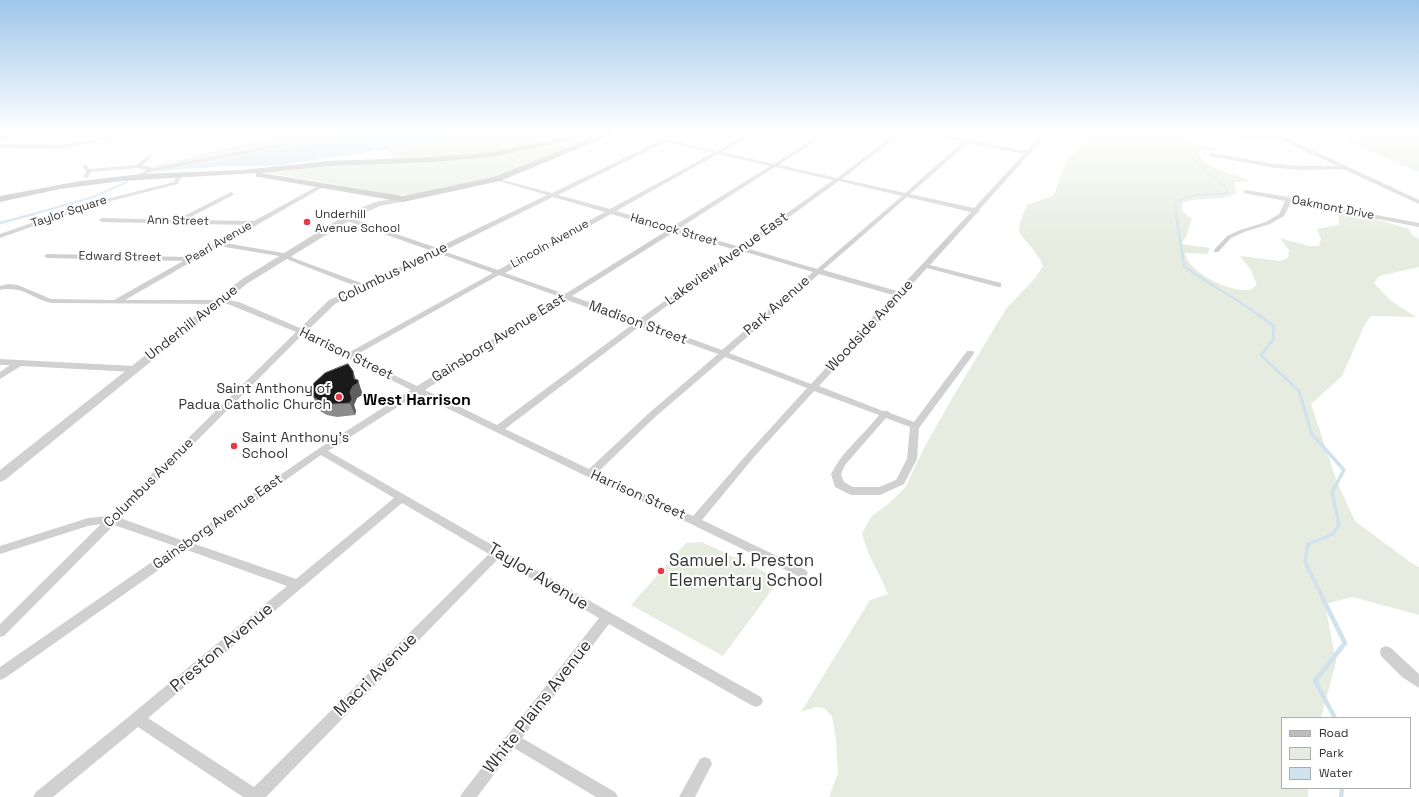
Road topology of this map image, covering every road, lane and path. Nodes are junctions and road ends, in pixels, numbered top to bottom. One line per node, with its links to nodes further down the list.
1 (97, 170): 13 (street)
2 (151, 170): 16 (street)
3 (263, 170): 14 (main road)
4 (519, 170): 18 (main road)
5 (603, 170): 23 (street, Columbus Avenue)
6 (686, 170): 30 (street, Lincoln Avenue)
7 (768, 170): 36 (street, Gainsborg Avenue East)
8 (794, 170): 19 (street)
9 (850, 170): 19 (street, Lakeview Avenue East)
10 (933, 170): 24 (street, Park Avenue)
11 (1013, 170): 29 (street, Woodside Avenue)
12 (1351, 170): 28 (street)
13 (89, 171): 17 (street)
14 (244, 172): 15 (main road); 20 (main road)
15 (179, 174): 16 (main road); 37 (street, Taylor Square)
16 (140, 176): 25 (main road)
17 (86, 178)
18 (497, 179): 23 (street, Hancock Street); 26 (main road)
19 (837, 180): 24 (street); 39 (street, Lakeview Avenue East)
20 (323, 185): 26 (main road); 34 (street, Pearl Avenue)
21 (1246, 192): 27 (street, Oakmont Drive)
22 (230, 194): 33 (street)
23 (551, 195): 30 (street, Hancock Street); 40 (street, Columbus Avenue)
24 (904, 195): 29 (street); 46 (street, Park Avenue)
25 (0, 199)
26 (377, 199): 31 (street, Underhill Avenue)
27 (1289, 200): 35 (street, Oakmont Drive); 41 (street)
28 (1419, 202)
29 (977, 211): 45 (street, Woodside Avenue)
30 (610, 212): 36 (street, Hancock Street); 47 (street, Lincoln Avenue)
31 (344, 219): 40 (street, Madison Street); 42 (street, Underhill Avenue)
32 (102, 220): 33 (street, Ann Street)
33 (177, 221): 34 (street, Ann Street)
34 (255, 223): 38 (street, Pearl Avenue)
35 (1419, 225)
36 (673, 230): 39 (street, Hancock Street); 52 (street, Gainsborg Avenue East)
37 (0, 236)
38 (219, 244): 42 (street); 44 (street, Pearl Avenue)
39 (742, 249): 46 (street, Hancock Street); 55 (street, Lakeview Avenue East)
40 (438, 251): 47 (street, Madison Street); 49 (street, Columbus Avenue)
41 (1216, 251)
42 (287, 255): 49 (street); 54 (street, Underhill Avenue)
43 (47, 256): 44 (street, Edward Street)
44 (192, 259): 53 (street, Pearl Avenue)
45 (926, 266): 48 (street); 51 (street, Woodside Avenue)
46 (818, 271): 51 (street, Hancock Street); 57 (street, Park Avenue)
47 (498, 273): 52 (street, Madison Street); 59 (street, Lincoln Avenue)
48 (998, 285)
49 (363, 286): 56 (street, Columbus Avenue)
50 (0, 288): 53 (street, Harrison Street)
51 (898, 294): 64 (street, Woodside Avenue)
52 (565, 297): 55 (street, Madison Street); 65 (street, Gainsborg Avenue East)
53 (116, 302): 54 (street, Harrison Street)
54 (218, 302): 56 (street, Harrison Street); 62 (street, Underhill Avenue)
55 (640, 323): 57 (street, Madison Street); 68 (street, Lakeview Avenue East)
56 (302, 332): 59 (street, Harrison Street); 73 (street, Columbus Avenue)
57 (723, 353): 64 (street, Madison Street); 70 (street, Park Avenue)
58 (970, 353): 67 (street)
59 (348, 356): 65 (street, Harrison Street)
60 (0, 362): 61 (street)
61 (19, 363): 62 (street); 63 (street)
62 (134, 369): 71 (street, Underhill Avenue)
63 (0, 376)
64 (814, 387): 66 (street, Madison Street); 74 (street, Woodside Avenue)
65 (418, 389): 68 (street, Harrison Street); 69 (street, Gainsborg Avenue East)
66 (885, 413): 67 (street, Madison Street); 67 (street)
67 (915, 426)
68 (498, 429): 70 (street, Harrison Street)
69 (321, 451): 72 (street, Taylor Avenue); 75 (street, Gainsborg Avenue East)
70 (590, 474): 74 (street, Harrison Street)
71 (0, 477)
72 (402, 497): 77 (street, Taylor Avenue); 79 (street, Preston Avenue)
73 (112, 520): 75 (street); 76 (street); 81 (street, Columbus Avenue)
74 (695, 521): 78 (street, Harrison Street)
75 (185, 544): 79 (street); 83 (street, Gainsborg Avenue East)
76 (0, 550)
77 (497, 553): 80 (street, Taylor Avenue); 90 (street, Macri Avenue)
78 (802, 573)
79 (298, 585): 86 (street, Preston Avenue)
80 (607, 617): 85 (street, Taylor Avenue); 87 (street, White Plains Avenue)
81 (0, 632)
82 (1386, 652): 84 (street)
83 (0, 674)
84 (1419, 682)
85 (756, 701)
86 (137, 719): 89 (street, Preston Avenue); 90 (street)
87 (513, 740): 91 (street, White Plains Avenue); 92 (street)
88 (705, 764): 93 (street)
89 (41, 797)
90 (256, 797)
91 (468, 797)
92 (610, 797)
93 (687, 797)

